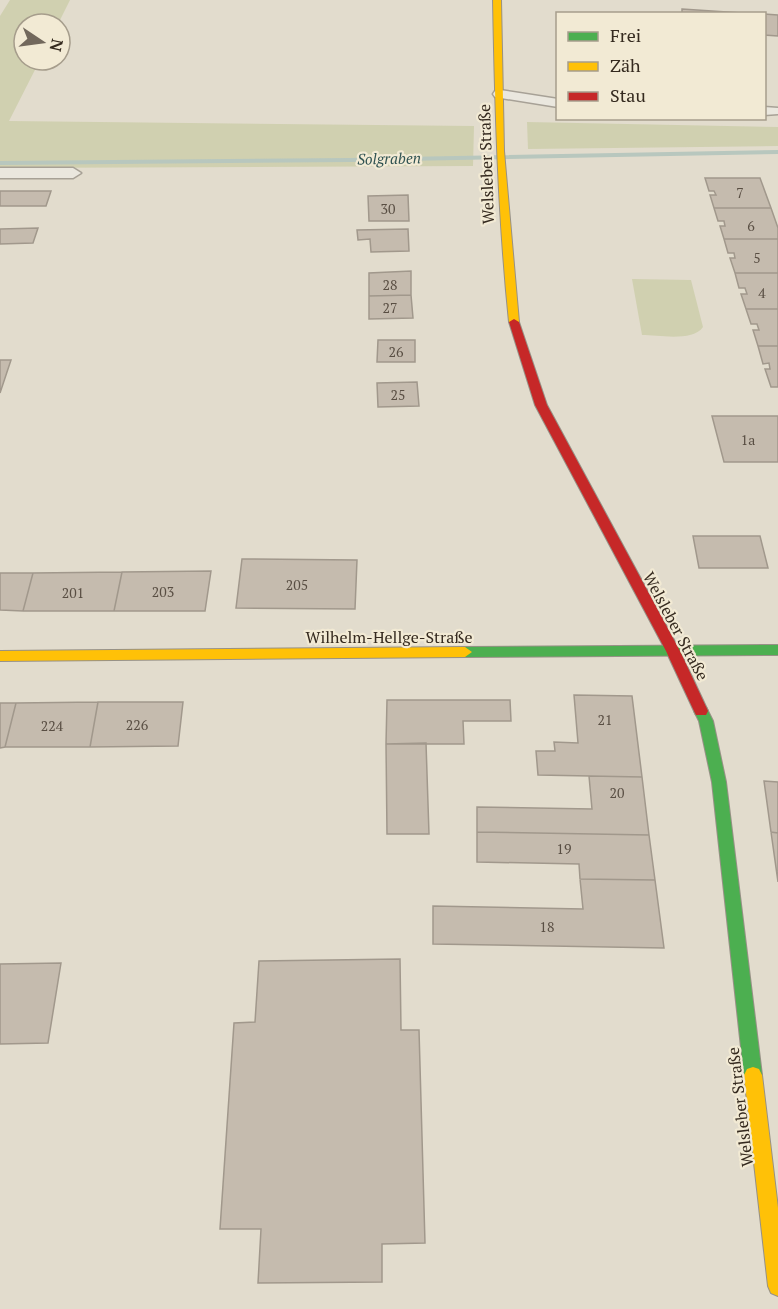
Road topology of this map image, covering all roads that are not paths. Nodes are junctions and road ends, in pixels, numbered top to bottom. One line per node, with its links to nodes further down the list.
1 (497, 0): 2 (street, Welsleber Straße)
2 (500, 94): 3 (lane); 7 (street, Welsleber Straße)
3 (556, 103)
4 (0, 173): 5 (lane)
5 (73, 173)
6 (778, 650): 7 (street, Wilhelm-Hellge-Straße)
7 (673, 651): 8 (street, Wilhelm-Hellge-Straße); 9 (street, Welsleber Straße)
8 (0, 656)
9 (778, 1286)

